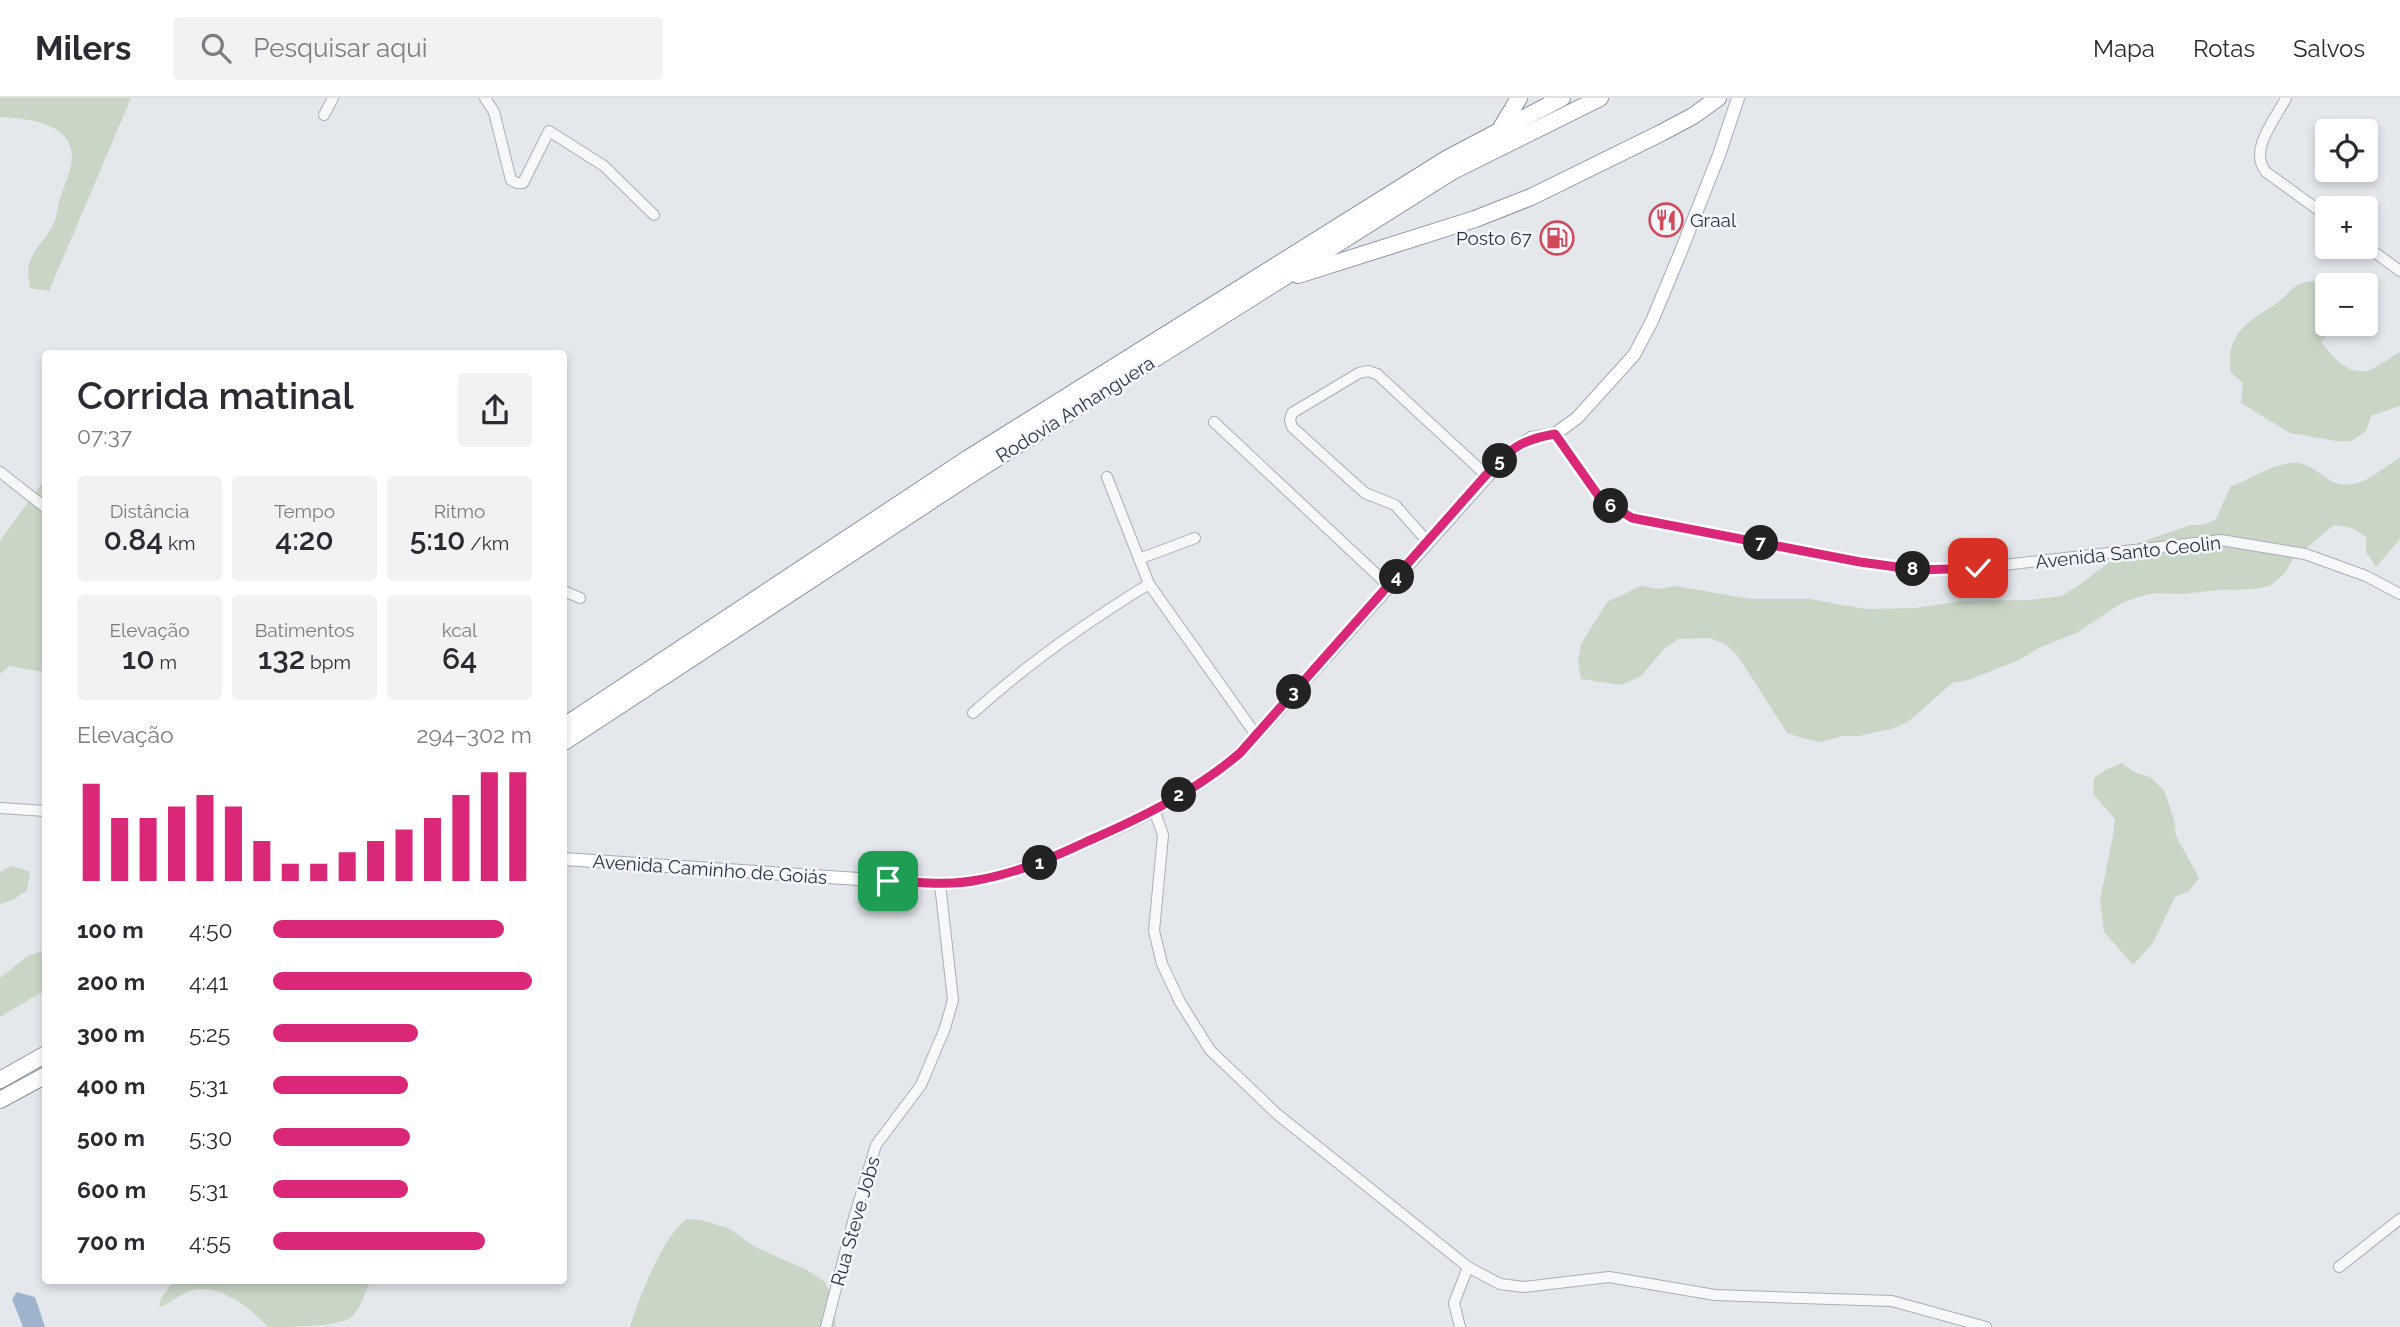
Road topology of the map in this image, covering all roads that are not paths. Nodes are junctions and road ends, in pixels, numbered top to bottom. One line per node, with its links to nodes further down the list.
1 (333, 98): 9 (street)
2 (485, 98): 12 (street)
3 (1519, 98): 10 (highway)
4 (1563, 98): 10 (highway, Rodovia Anhanguera)
5 (1600, 98): 15 (highway, Rodovia Anhanguera)
6 (1718, 98): 15 (highway)
7 (1738, 98): 17 (main road, Avenida Caminho de Goiás)
8 (2286, 98): 11 (street)
9 (324, 115)
10 (1501, 128): 31 (highway, Rodovia Anhanguera)
11 (2315, 208)
12 (654, 215)
13 (2378, 255): 14 (street)
14 (2400, 271)
15 (1276, 283): 33 (highway, Rodovia Anhanguera)
16 (1214, 422): 26 (street)
17 (1555, 434): 19 (main road, Avenida Caminho de Goiás); 28 (street, Avenida Santo Ceolin)
18 (0, 472): 21 (street)
19 (1486, 475): 23 (main road, Avenida Caminho de Goiás); 23 (street)
20 (1107, 477): 24 (street)
21 (42, 505)
22 (1195, 538): 24 (street)
23 (1427, 541): 26 (main road, Avenida Caminho de Goiás)
24 (1139, 559): 25 (street)
25 (1149, 584): 30 (street); 32 (street)
26 (1390, 586): 32 (main road, Avenida Caminho de Goiás)
27 (567, 592): 29 (street)
28 (2400, 594)
29 (580, 598)
30 (973, 713)
31 (567, 724)
32 (1256, 735): 35 (main road, Avenida Caminho de Goiás)
33 (567, 740)
34 (0, 808): 36 (street)
35 (1154, 810): 38 (main road, Avenida Caminho de Goiás); 44 (street)
36 (42, 811)
37 (567, 859): 38 (main road, Avenida Caminho de Goiás)
38 (940, 884): 46 (street, Rua Steve Jobs)
39 (42, 1056): 41 (highway)
40 (42, 1077): 42 (highway)
41 (0, 1080)
42 (0, 1100)
43 (2400, 1219): 45 (street)
44 (1468, 1267): 47 (street); 48 (street)
45 (2339, 1267)
46 (826, 1327)
47 (1460, 1327)
48 (1986, 1327)

